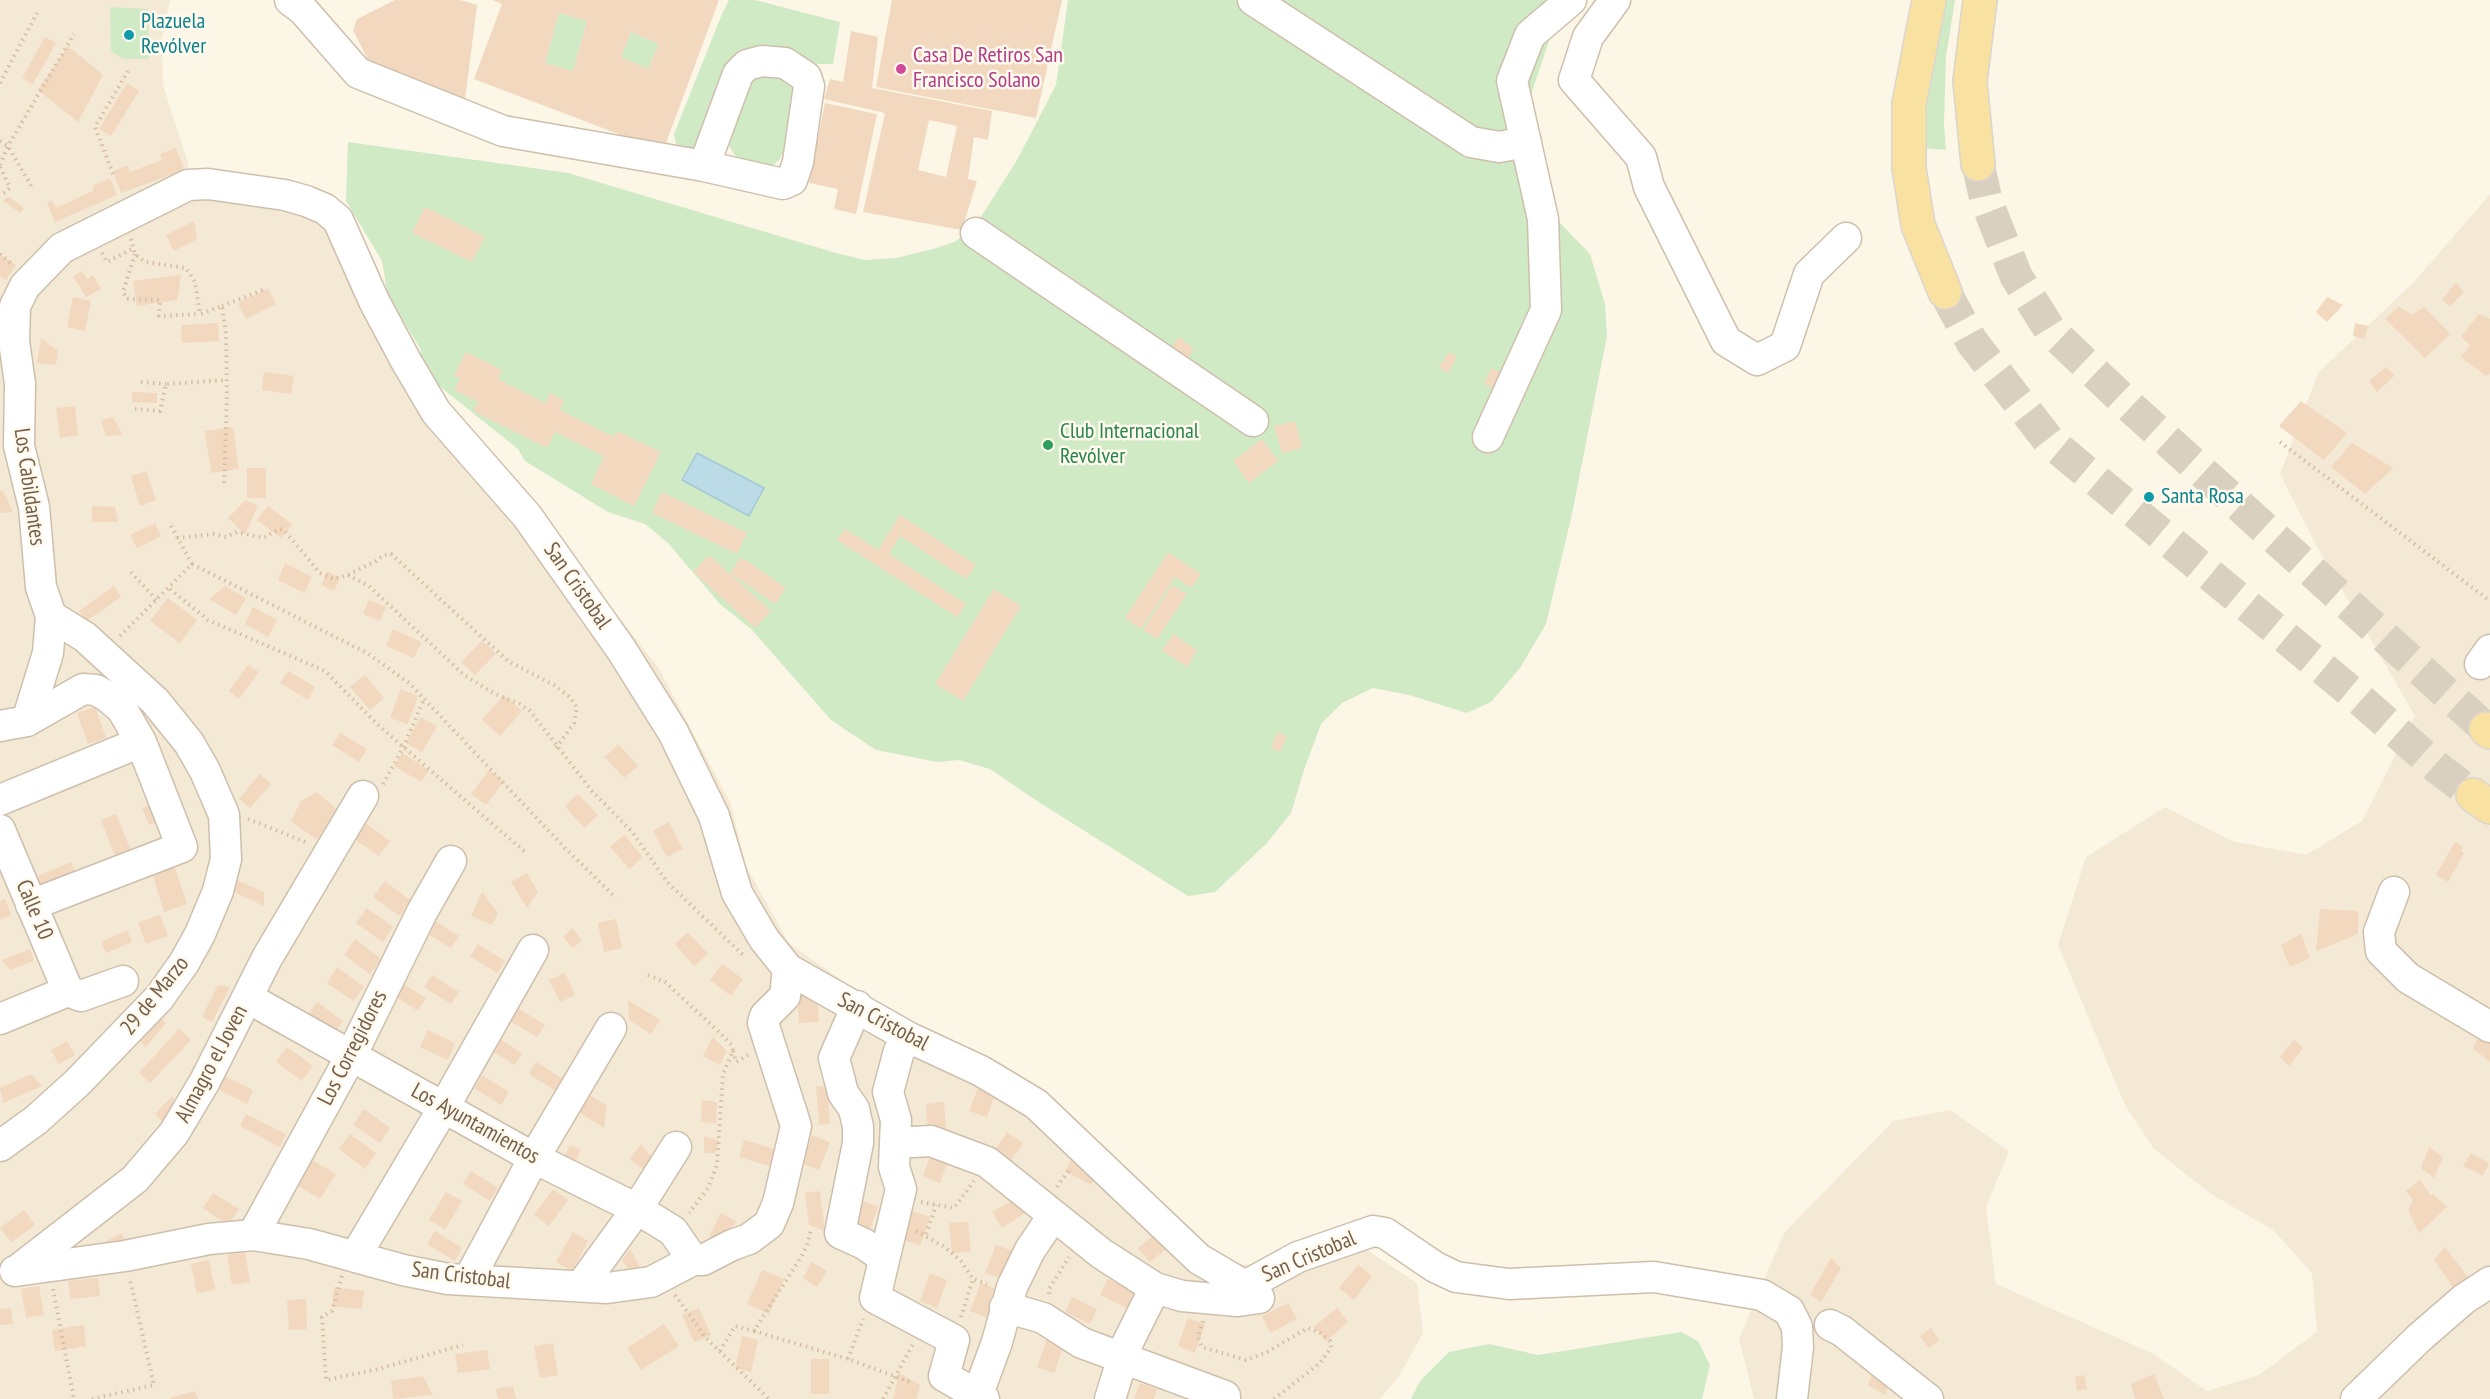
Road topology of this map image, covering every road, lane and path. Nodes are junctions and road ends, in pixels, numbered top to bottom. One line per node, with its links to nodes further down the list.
1 (291, 0): 16 (street)
2 (1253, 0): 12 (street)
3 (1571, 0): 12 (street)
4 (1615, 0): 23 (street)
5 (1929, 0): 28 (main road)
6 (1980, 0): 14 (main road)
7 (37, 13): 10 (path)
8 (74, 34): 13 (path)
9 (128, 71): 17 (path)
10 (0, 83)
11 (0, 141): 13 (path)
12 (1526, 142): 36 (street)
13 (8, 146): 15 (path); 18 (path)
14 (1978, 164)
15 (0, 166): 19 (path)
16 (704, 166)
17 (113, 174)
18 (33, 189)
19 (0, 196)
20 (125, 215): 21 (street, Los Cabildantes); 24 (path); 47 (street, Los Cabildantes)
21 (338, 220): 66 (street, San Cristobal)
22 (976, 233): 35 (street)
23 (1846, 238)
24 (134, 248): 25 (path); 26 (path)
25 (101, 253)
26 (135, 254): 30 (path); 30 (path)
27 (262, 290): 29 (path)
28 (1945, 292)
29 (222, 306): 30 (path); 31 (path)
30 (200, 314)
31 (227, 380): 33 (path); 38 (path)
32 (141, 382): 33 (path)
33 (166, 384): 34 (path)
34 (135, 409)
35 (1253, 421)
36 (1488, 437)
37 (2280, 442): 46 (path)
38 (224, 484)
39 (171, 526): 40 (path)
40 (177, 538): 41 (path); 43 (path)
41 (192, 564): 44 (path); 49 (path)
42 (131, 572): 45 (path)
43 (348, 575): 53 (path); 53 (path)
44 (170, 588): 45 (path); 52 (path)
45 (157, 601): 48 (path)
46 (2490, 601)
47 (51, 616): 48 (street, 29 de Marzo); 50 (street, Los Cabildantes)
48 (102, 653): 56 (street, 29 de Marzo)
49 (424, 699): 52 (path); 62 (path)
50 (14, 723): 51 (street)
51 (141, 742): 55 (street); 63 (street)
52 (404, 748): 54 (path); 59 (path)
53 (556, 748): 65 (path)
54 (370, 795): 58 (street, Almagro el Joven)
55 (0, 800)
56 (224, 815): 58 (path); 81 (street, 29 de Marzo)
57 (0, 830): 63 (street, Calle 10)
58 (330, 852): 70 (street, Almagro el Joven)
59 (525, 852)
60 (452, 861): 76 (street, Los Corregidores)
61 (2394, 892): 73 (street)
62 (616, 898)
63 (31, 905): 69 (street, Calle 10)
64 (533, 950): 79 (street)
65 (748, 959)
66 (788, 969): 71 (street, San Cristobal); 98 (street, San Cristobal)
67 (648, 975): 91 (path)
68 (123, 981): 69 (street)
69 (68, 991): 72 (street)
70 (248, 998): 76 (street, Los Ayuntamientos); 100 (street, Almagro el Joven)
71 (857, 1006): 75 (street, San Cristobal); 78 (street)
72 (0, 1020)
73 (2490, 1027)
74 (611, 1028): 84 (street)
75 (910, 1038): 77 (street); 83 (street, San Cristobal)
76 (351, 1056): 79 (street, Los Ayuntamientos); 93 (street, Los Corregidores)
77 (888, 1092): 78 (street); 80 (street)
78 (843, 1093): 97 (street)
79 (444, 1107): 84 (street, Los Ayuntamientos); 96 (street)
80 (895, 1143): 85 (street); 88 (street)
81 (0, 1146)
82 (676, 1147): 87 (street)
83 (1084, 1148): 89 (path); 106 (street, San Cristobal)
84 (534, 1158): 87 (street, Los Ayuntamientos); 102 (street)
85 (987, 1162): 86 (path); 89 (street)
86 (936, 1205): 88 (path); 92 (path)
87 (637, 1209): 91 (street, Los Ayuntamientos); 105 (street)
88 (896, 1210): 92 (path); 97 (street)
89 (1048, 1212): 94 (street); 110 (street)
90 (812, 1228): 114 (path)
91 (671, 1230): 98 (street, Los Ayuntamientos)
92 (926, 1234): 103 (path)
93 (253, 1235): 95 (street, San Cristobal); 96 (street, San Cristobal)
94 (1089, 1243): 107 (street); 108 (path)
95 (125, 1256): 99 (street, San Cristobal); 124 (path)
96 (351, 1256): 102 (street, San Cristobal); 116 (path)
97 (884, 1258): 109 (street)
98 (693, 1260): 101 (street, San Cristobal)
99 (49, 1265): 100 (street, San Cristobal); 123 (path)
100 (8, 1276)
101 (662, 1277): 105 (street, San Cristobal); 117 (path)
102 (469, 1279): 105 (street, San Cristobal)
103 (973, 1279): 110 (path); 115 (path)
104 (2490, 1282): 132 (street)
105 (581, 1286)
106 (1245, 1286): 107 (street); 130 (street, San Cristobal)
107 (1155, 1288): 118 (street)
108 (1050, 1297)
109 (875, 1298): 113 (street); 119 (path)
110 (1007, 1300): 118 (street); 122 (street)
111 (1204, 1318): 129 (path)
112 (1830, 1325): 131 (street)
113 (923, 1326): 115 (street); 120 (path)
114 (754, 1331): 117 (path); 119 (path)
115 (954, 1340): 122 (street)
116 (463, 1345)
117 (720, 1351): 125 (path)
118 (1124, 1358): 127 (street); 128 (street)
119 (848, 1359): 120 (path)
120 (894, 1378): 121 (path); 126 (path)
121 (910, 1382)
122 (981, 1397)
123 (74, 1399)
124 (92, 1399)
125 (769, 1399)
126 (883, 1399)
127 (1110, 1399)
128 (1225, 1399)
129 (1274, 1399)
130 (1792, 1399)
131 (1928, 1399)
132 (2356, 1399)

